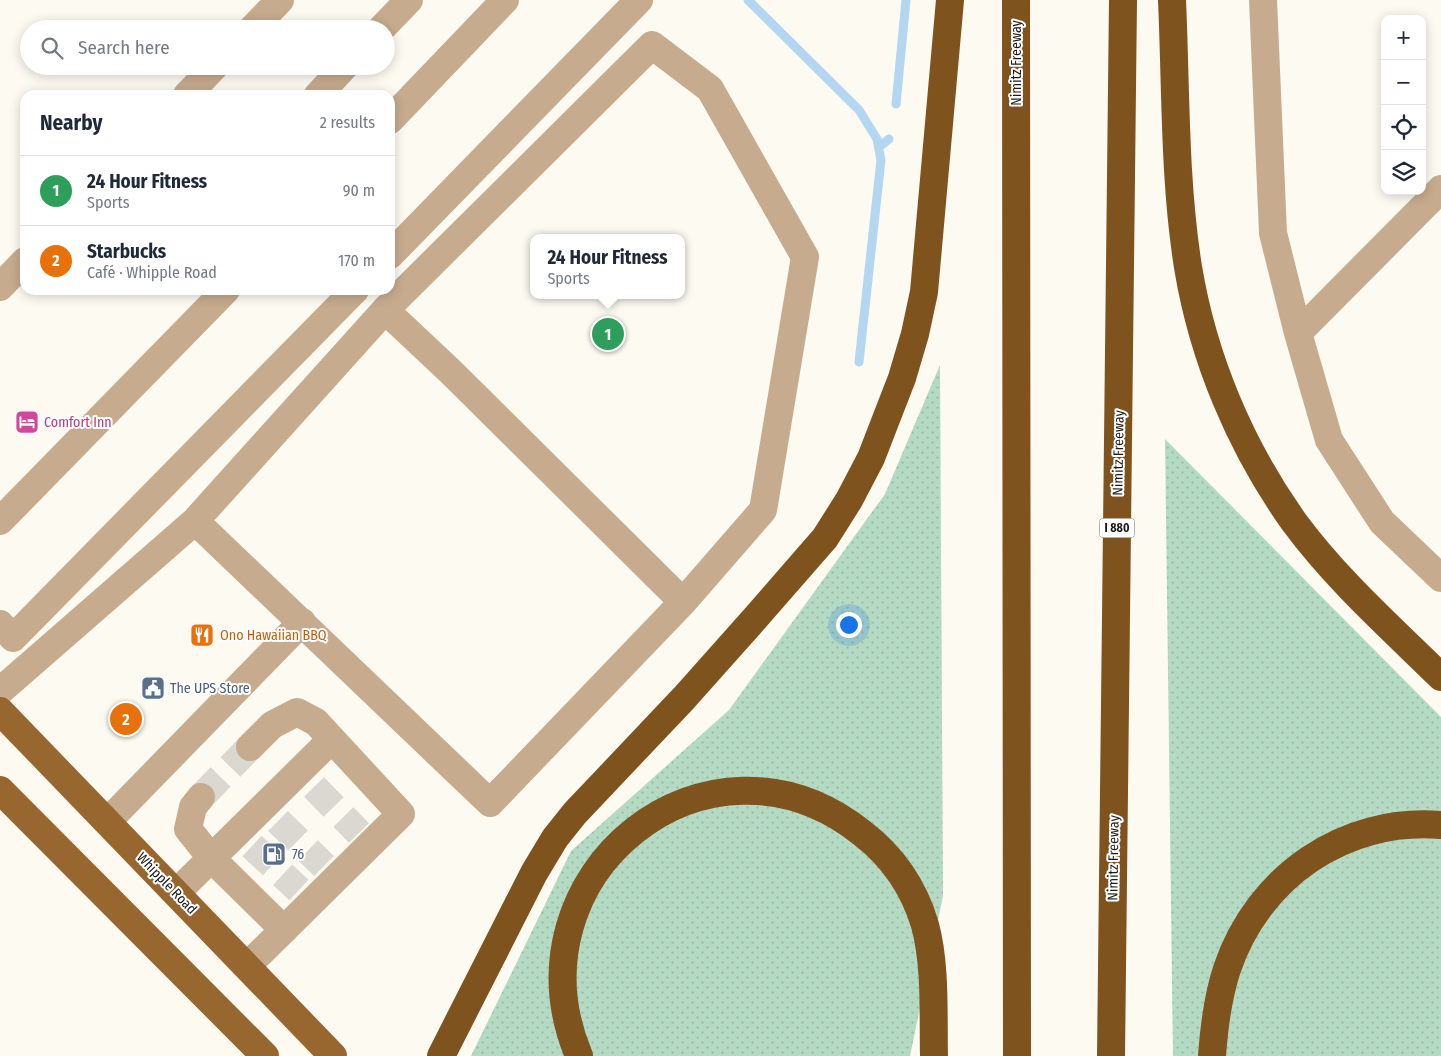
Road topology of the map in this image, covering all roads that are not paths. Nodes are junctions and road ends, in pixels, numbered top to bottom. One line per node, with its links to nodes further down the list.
1 (280, 0): 10 (lane)
2 (409, 0): 11 (lane)
3 (505, 0): 16 (lane)
4 (639, 0): 18 (lane)
5 (950, 0): 46 (highway)
6 (1016, 0): 49 (highway, Nimitz Freeway)
7 (1123, 0): 50 (highway, Nimitz Freeway / I 880)
8 (1172, 0): 31 (highway)
9 (1264, 0): 24 (lane)
10 (261, 20)
11 (390, 20)
12 (206, 75): 14 (lane)
13 (337, 75): 15 (lane)
14 (192, 90)
15 (323, 90)
16 (395, 115)
17 (1441, 189): 24 (lane)
18 (395, 249)
19 (20, 266): 20 (lane)
20 (0, 288)
21 (221, 295): 25 (lane)
22 (341, 295): 30 (lane)
23 (385, 310): 26 (lane); 28 (lane); 28 (lane)
24 (1298, 333): 27 (lane)
25 (0, 521)
26 (196, 522): 29 (lane); 32 (lane)
27 (1441, 578)
28 (683, 602): 29 (lane)
29 (302, 622): 38 (lane)
30 (0, 624)
31 (1441, 677)
32 (0, 691)
33 (0, 711): 38 (main road, Whipple Road)
34 (331, 740): 35 (lane); 40 (lane); 42 (lane)
35 (250, 747)
36 (0, 790): 44 (main road)
37 (201, 797): 40 (lane)
38 (108, 821): 41 (main road, Whipple Road)
39 (1441, 824): 51 (highway)
40 (212, 859): 41 (lane); 42 (lane)
41 (176, 893): 43 (main road, Whipple Road)
42 (284, 930): 43 (lane)
43 (247, 966): 45 (main road, Whipple Road)
44 (265, 1056)
45 (333, 1056)
46 (441, 1056)
47 (579, 1056): 48 (highway)
48 (934, 1056)
49 (1017, 1056)
50 (1111, 1056)
51 (1212, 1056)

